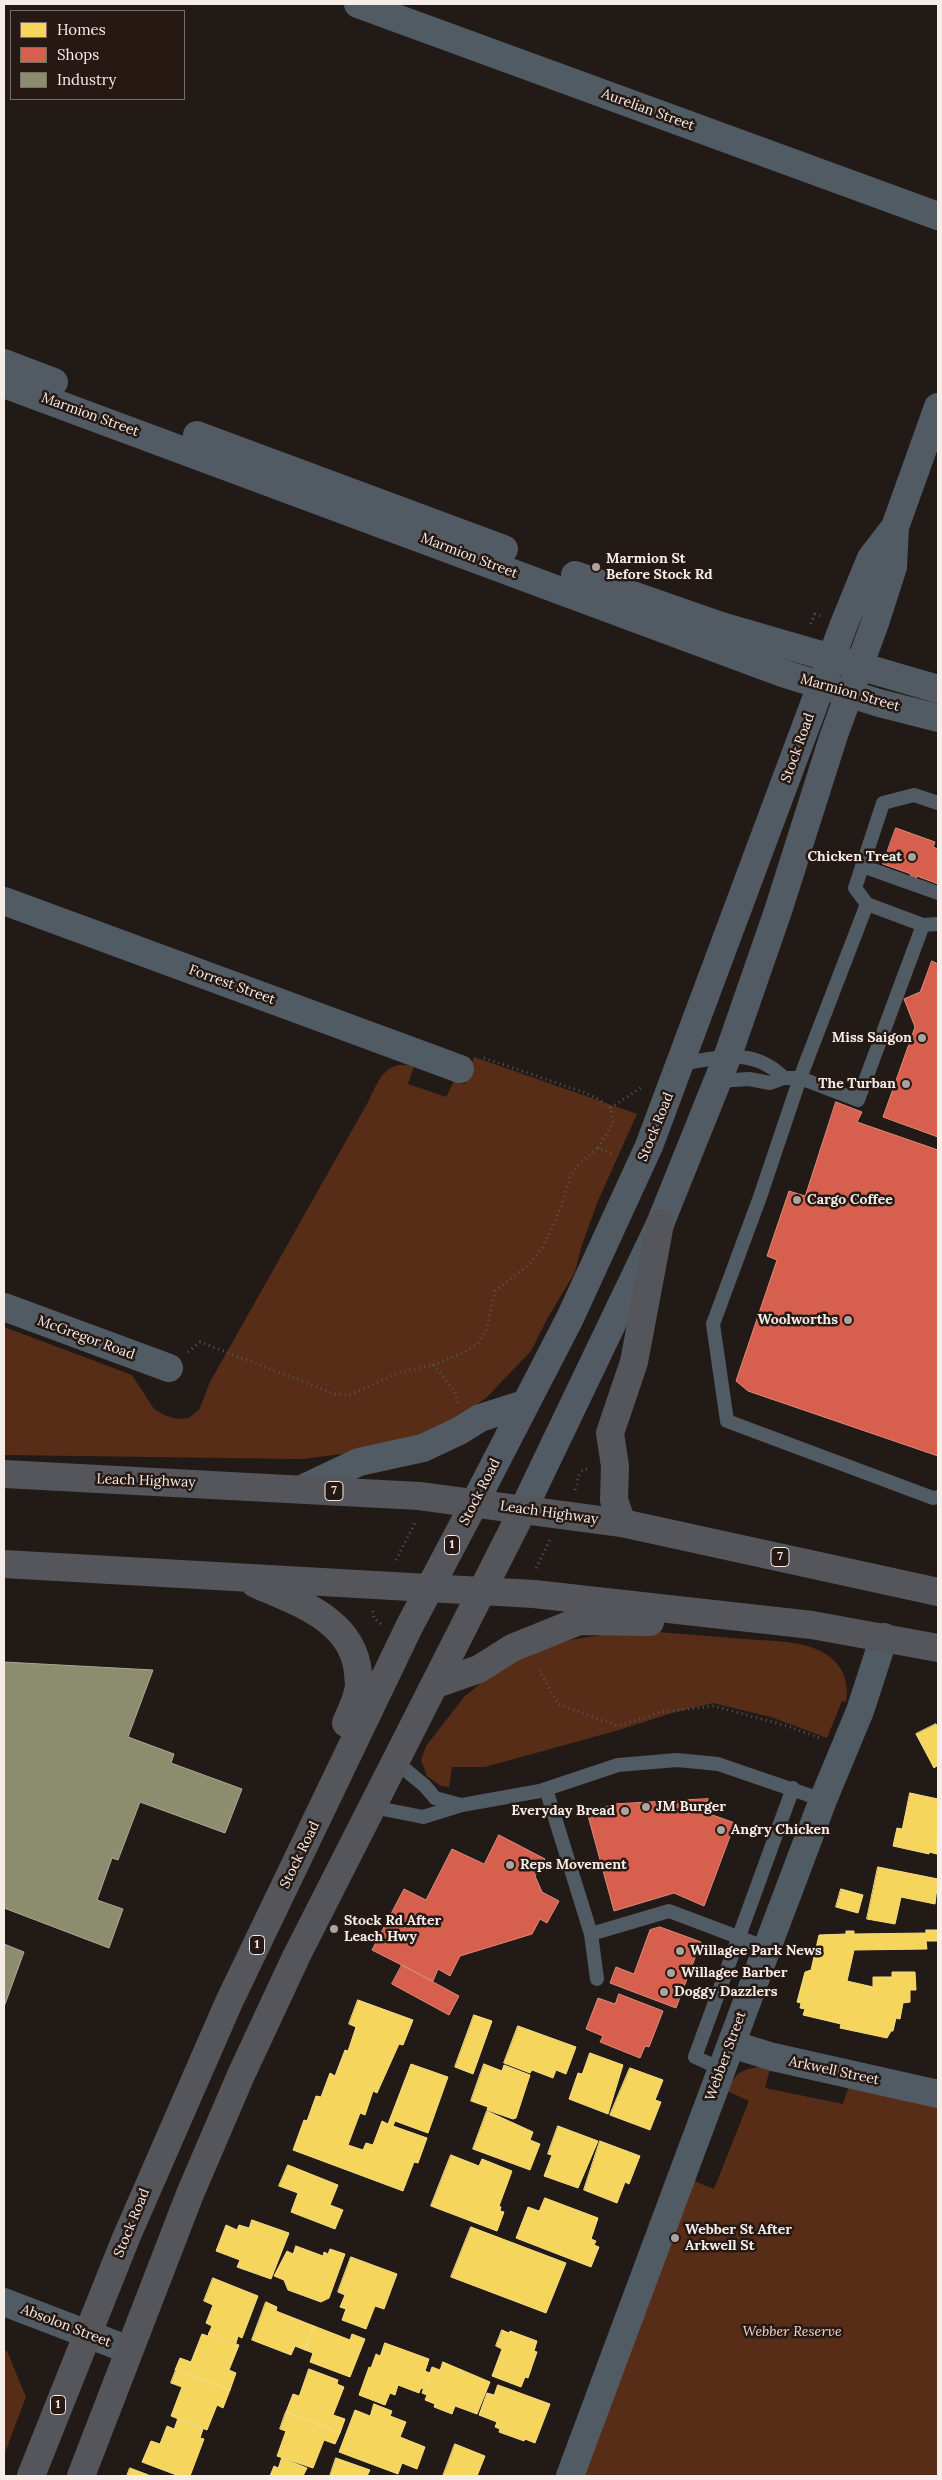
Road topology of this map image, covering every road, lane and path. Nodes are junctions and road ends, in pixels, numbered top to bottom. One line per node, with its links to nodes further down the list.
1 (358, 4): 2 (street, Aurelian Street)
2 (938, 216)
3 (4, 363): 7 (main road, Marmion Street)
4 (4, 384): 9 (main road, Marmion Street)
5 (938, 407): 6 (main road, Stock Road)
6 (895, 527): 7 (main road, Stock Road); 8 (main road, Stock Road)
7 (832, 658): 8 (main road, Marmion Street); 9 (main road, Stock Road)
8 (860, 665): 10 (main road, Marmion Street); 11 (main road, Stock Road)
9 (821, 686): 11 (main road, Marmion Street); 21 (main road, Stock Road)
10 (938, 689)
11 (849, 693): 12 (main road, Marmion Street); 20 (main road, Stock Road)
12 (938, 718)
13 (938, 804): 14 (lane)
14 (862, 866): 15 (lane); 17 (lane)
15 (938, 893)
16 (4, 901): 22 (street, Forrest Street)
17 (867, 904): 19 (lane); 24 (lane)
18 (938, 924): 19 (lane)
19 (923, 925): 24 (lane)
20 (728, 1055): 21 (lane); 23 (lane); 25 (main road, Stock Road)
21 (681, 1064): 34 (main road, Stock Road)
22 (460, 1069): 27 (path)
23 (784, 1078): 24 (lane); 25 (lane)
24 (800, 1078): 40 (lane)
25 (718, 1082): 30 (main road, Stock Road)
26 (642, 1094): 27 (path)
27 (610, 1108): 29 (path)
28 (619, 1147): 29 (path)
29 (598, 1148): 32 (path)
30 (660, 1224): 43 (main road, Stock Road); 44 (highway)
31 (4, 1307): 33 (street, McGregor Road)
32 (434, 1365): 33 (path); 35 (path)
33 (169, 1368)
34 (524, 1404): 38 (main road); 41 (main road, Stock Road)
35 (456, 1409)
36 (596, 1466): 42 (path)
37 (4, 1474): 38 (highway, Leach Highway / 7)
38 (302, 1489): 39 (highway, Leach Highway / 7)
39 (429, 1497): 41 (highway, Leach Highway / 7); 49 (path)
40 (936, 1497)
41 (475, 1502): 43 (highway, Leach Highway / 7); 47 (highway, Stock Road / 1)
42 (568, 1505): 43 (highway, Leach Highway / 7); 44 (highway, Leach Highway / 7); 51 (path)
43 (523, 1510): 48 (highway, Stock Road)
44 (622, 1524): 50 (highway, Leach Highway / 7)
45 (4, 1564): 46 (highway)
46 (241, 1577): 49 (highway); 63 (highway)
47 (429, 1587): 48 (highway); 49 (highway); 63 (highway, Stock Road / 1)
48 (483, 1590): 51 (highway); 57 (highway, Stock Road)
49 (380, 1591): 53 (path)
50 (938, 1592)
51 (523, 1593): 52 (highway)
52 (731, 1615): 54 (highway); 57 (highway)
53 (389, 1626)
54 (884, 1637): 55 (highway); 58 (street, Webber Street)
55 (938, 1648)
56 (539, 1670): 58 (path)
57 (436, 1684): 59 (highway, Stock Road)
58 (845, 1748): 62 (street, Webber Street)
59 (396, 1762): 64 (lane); 65 (highway, Stock Road)
60 (794, 1788): 61 (lane); 62 (lane); 67 (lane)
61 (546, 1789): 64 (lane); 66 (lane)
62 (823, 1800): 68 (street, Webber Street)
63 (326, 1802): 73 (highway, Stock Road / 1)
64 (462, 1805): 65 (lane)
65 (373, 1807): 74 (highway, Stock Road)
66 (591, 1934): 67 (lane); 69 (lane)
67 (739, 1936): 68 (lane); 70 (lane)
68 (767, 1948): 70 (street, Webber Street)
69 (597, 1979)
70 (726, 2056): 71 (street, Arkwell Street); 77 (street, Webber Street)
71 (938, 2094)
72 (4, 2302): 73 (street, Absolon Street)
73 (87, 2334): 74 (street, Absolon Street); 75 (highway, Stock Road / 1)
74 (129, 2350): 76 (highway, Stock Road)
75 (31, 2476)
76 (81, 2476)
77 (570, 2476)

